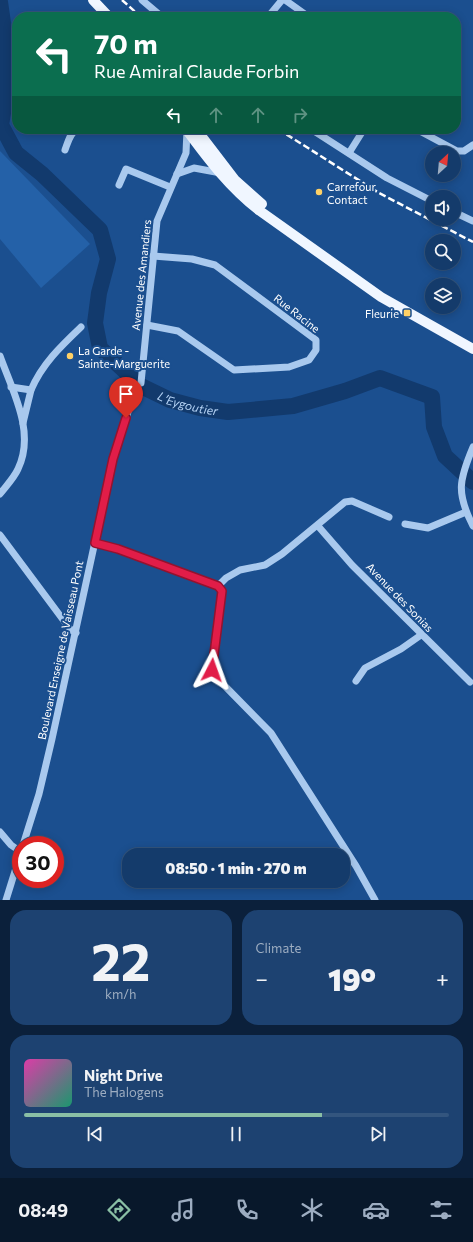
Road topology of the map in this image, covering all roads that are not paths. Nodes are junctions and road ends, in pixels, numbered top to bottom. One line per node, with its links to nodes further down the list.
1 (93, 0): 4 (main road)
2 (142, 0): 5 (street)
3 (283, 0): 6 (street); 7 (street)
4 (104, 12)
5 (156, 12)
6 (272, 12)
7 (301, 12)
8 (72, 134): 15 (street)
9 (189, 134): 16 (street, Avenue des Amandiers)
10 (194, 134): 18 (main road)
11 (319, 134): 17 (street)
12 (361, 134): 17 (street)
13 (425, 134): 14 (street)
14 (473, 145)
15 (65, 150)
16 (186, 153): 18 (street); 20 (street, Avenue des Amandiers)
17 (349, 153): 24 (street)
18 (209, 154): 19 (street); 21 (main road); 27 (main road)
19 (202, 169): 20 (street); 21 (street)
20 (177, 174): 23 (street, Avenue des Amandiers)
21 (221, 174): 27 (main road)
22 (119, 186): 23 (street)
23 (170, 187): 28 (street, Avenue des Amandiers)
24 (425, 198)
25 (461, 215): 26 (street)
26 (473, 221)
27 (306, 242): 31 (main road)
28 (153, 256): 29 (street, Avenue des Amandiers); 29 (street, Rue Racine)
29 (147, 325): 34 (street, Avenue des Amandiers)
30 (81, 327): 36 (street)
31 (473, 349)
32 (0, 356): 33 (street)
33 (2, 368): 35 (street)
34 (141, 383)
35 (11, 388): 36 (street); 38 (street)
36 (31, 390): 38 (street)
37 (135, 390): 47 (street, Boulevard Enseigne de Vaisseau Pont)
38 (24, 423): 40 (street)
39 (473, 447): 41 (street)
40 (0, 494)
41 (466, 512): 43 (street); 45 (street)
42 (389, 517): 44 (street)
43 (406, 524)
44 (318, 526): 48 (street); 50 (street, Avenue des Sonias)
45 (473, 526)
46 (0, 536): 49 (street)
47 (95, 543): 48 (street); 49 (street, Boulevard Enseigne de Vaisseau Pont)
48 (218, 586): 58 (street)
49 (76, 633): 54 (street, Boulevard Enseigne de Vaisseau Pont)
50 (421, 635): 51 (street); 52 (street, Avenue des Sonias)
51 (356, 682)
52 (470, 682)
53 (0, 832): 55 (street)
54 (26, 836)
55 (12, 846)
56 (12, 881): 57 (street)
57 (6, 900)
58 (375, 900)

